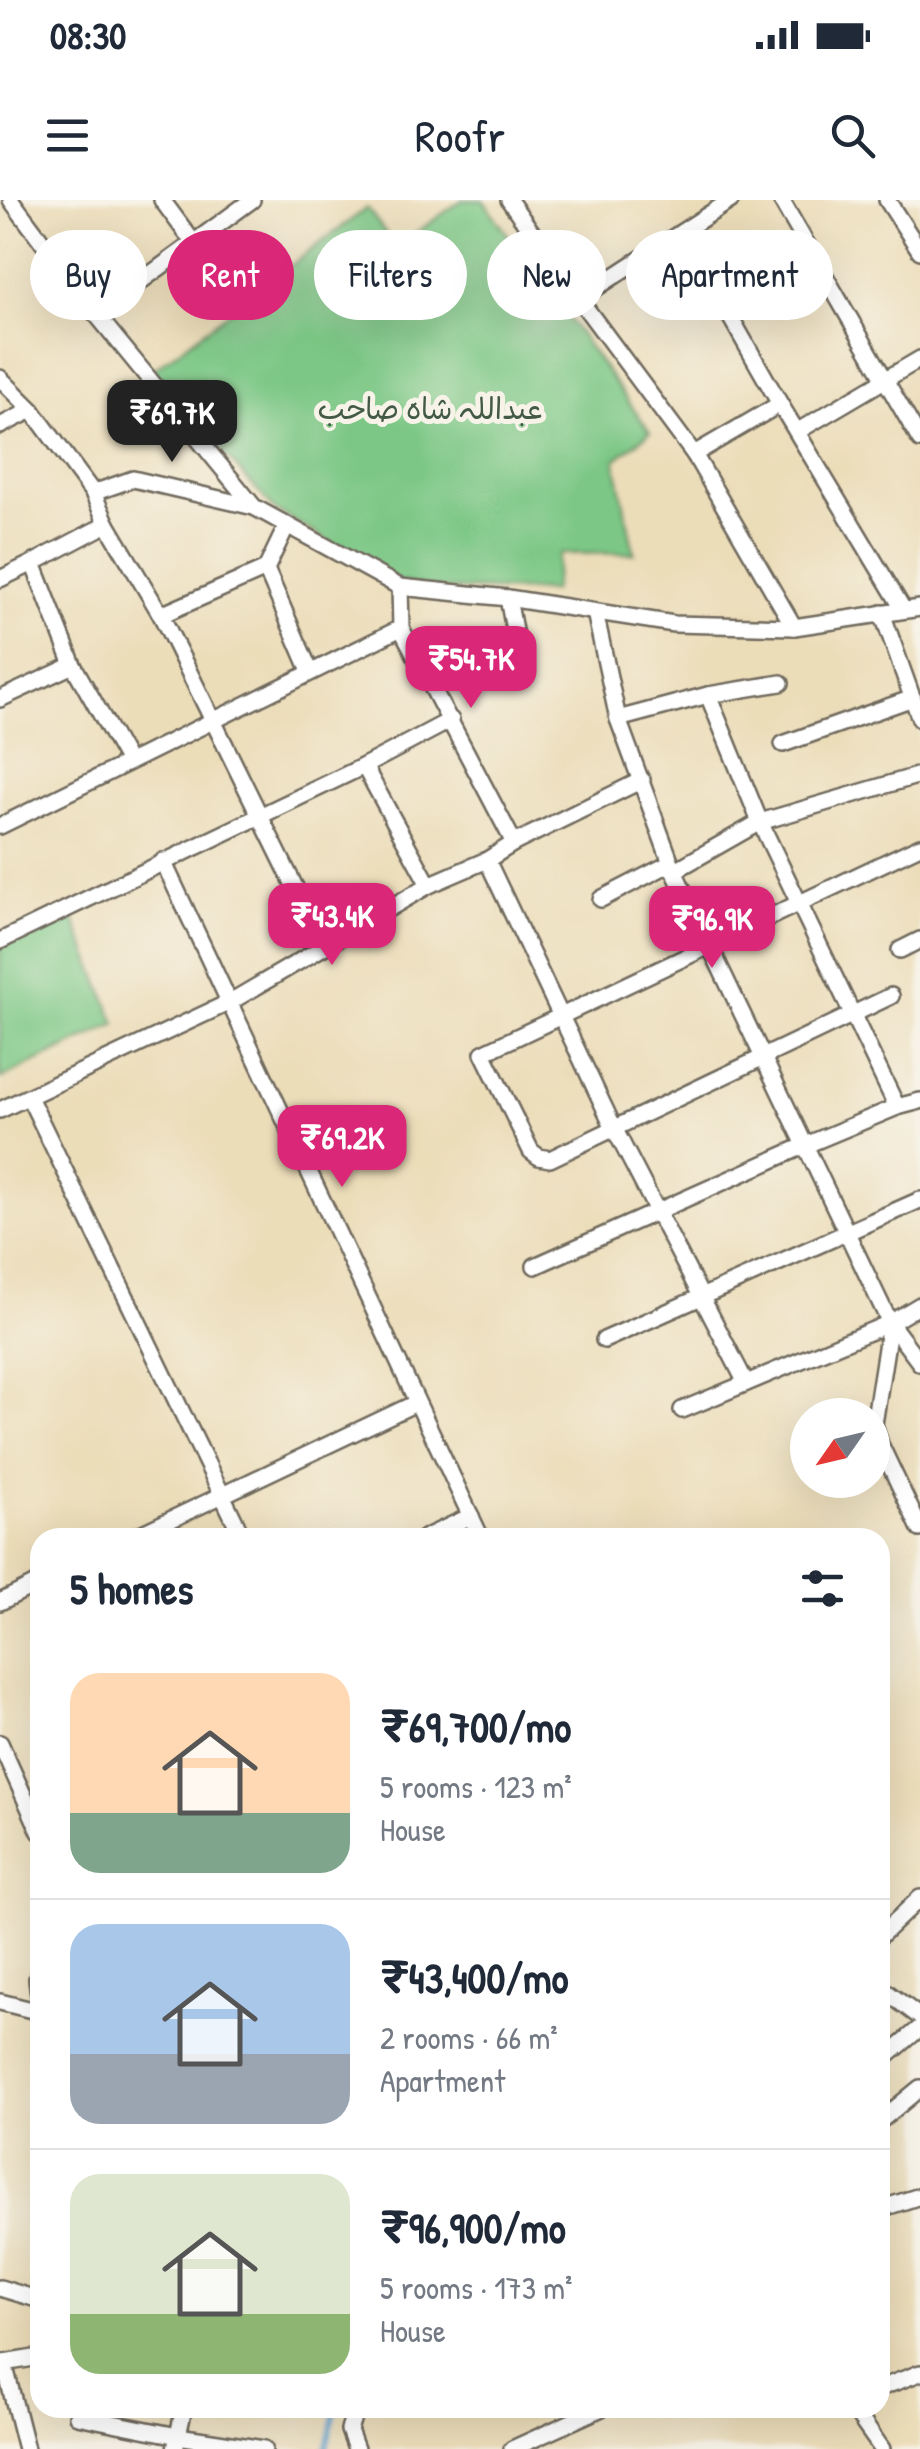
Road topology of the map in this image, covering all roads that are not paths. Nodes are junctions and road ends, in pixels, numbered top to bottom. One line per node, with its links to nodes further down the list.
1 (162, 200): 9 (street)
2 (252, 200): 10 (street)
3 (732, 200): 12 (street)
4 (781, 200): 19 (street)
5 (887, 200): 13 (street)
6 (14, 201): 8 (street)
7 (514, 202): 11 (street)
8 (35, 230)
9 (184, 230)
10 (210, 230)
11 (533, 230)
12 (685, 230)
13 (920, 251)
14 (101, 320): 27 (street)
15 (594, 320): 25 (street)
16 (732, 320): 20 (street)
17 (920, 359): 19 (street)
18 (0, 378): 21 (street)
19 (884, 380): 23 (street); 24 (street)
20 (780, 404): 23 (street); 25 (street)
21 (32, 410): 22 (street); 26 (street)
22 (0, 426)
23 (798, 431): 36 (street)
24 (920, 440)
25 (694, 454): 40 (street)
26 (92, 492): 27 (street); 28 (street)
27 (254, 507): 29 (street)
28 (107, 524): 30 (street); 39 (street)
29 (287, 525): 31 (street); 33 (street)
30 (33, 563): 32 (street); 43 (street)
31 (266, 569): 39 (street); 44 (street)
32 (0, 579)
33 (400, 587): 34 (street); 41 (street)
34 (508, 598): 37 (street); 42 (street)
35 (920, 608): 36 (street)
36 (903, 609): 38 (street)
37 (596, 612): 40 (street); 52 (street)
38 (882, 613): 40 (street); 47 (street)
39 (161, 614): 50 (street)
40 (794, 627)
41 (401, 628): 44 (street); 51 (street)
42 (516, 641)
43 (73, 664): 48 (street); 54 (street)
44 (310, 672): 50 (street)
45 (781, 683): 46 (street)
46 (708, 695): 52 (street); 59 (street)
47 (913, 698): 49 (street); 53 (street)
48 (0, 699)
49 (920, 718)
50 (212, 719): 54 (street); 58 (street)
51 (450, 720): 55 (street); 61 (street)
52 (618, 720): 57 (street)
53 (783, 744)
54 (128, 762): 60 (street)
55 (364, 766): 58 (street); 66 (street)
56 (920, 775): 59 (street)
57 (642, 780): 61 (street); 65 (street)
58 (260, 816): 64 (street); 71 (street)
59 (760, 822): 65 (street); 68 (street)
60 (0, 826)
61 (514, 843): 63 (street)
62 (920, 846): 68 (street)
63 (487, 860): 66 (street); 77 (street)
64 (163, 862): 70 (street); 75 (street)
65 (672, 866): 67 (street); 72 (street)
66 (429, 885): 71 (street)
67 (600, 899)
68 (800, 903): 72 (street); 76 (street)
69 (920, 940): 73 (street)
70 (0, 941)
71 (324, 946): 75 (street)
72 (709, 948): 77 (street); 78 (street)
73 (900, 950)
74 (890, 996): 76 (street)
75 (230, 1002): 79 (street); 95 (street)
76 (853, 1012): 78 (street); 81 (street)
77 (559, 1017): 83 (street); 83 (street)
78 (764, 1058): 83 (street); 84 (street)
79 (29, 1097): 82 (street); 97 (street)
80 (920, 1101): 81 (street)
81 (897, 1107): 84 (street)
82 (0, 1110)
83 (613, 1126): 86 (street)
84 (806, 1146): 86 (street); 87 (street)
85 (920, 1200): 87 (street)
86 (656, 1212): 88 (street); 89 (street)
87 (846, 1231): 89 (street); 91 (street)
88 (535, 1266)
89 (700, 1299): 92 (street); 94 (street)
90 (920, 1305): 91 (street)
91 (890, 1323): 93 (street); 94 (street); 103 (street)
92 (604, 1340)
93 (920, 1364)
94 (746, 1383): 96 (street)
95 (416, 1403): 97 (street); 98 (street)
96 (682, 1410)
97 (220, 1494): 99 (street); 100 (street)
98 (471, 1516): 101 (street); 102 (street)
99 (160, 1528)
100 (238, 1528)
101 (445, 1528)
102 (476, 1528)
103 (920, 1529)
104 (30, 1587): 105 (street)
105 (0, 1602)
106 (0, 1743): 107 (street)
107 (30, 1810)
108 (920, 1898): 109 (street)
109 (890, 1926)
110 (890, 1994): 113 (street)
111 (0, 2002): 112 (street)
112 (30, 2010)
113 (920, 2017)
114 (920, 2028): 115 (street)
115 (890, 2054)
116 (920, 2088): 117 (street)
117 (890, 2113)
118 (920, 2196): 119 (street)
119 (890, 2206)
120 (0, 2288): 121 (street)
121 (30, 2297)
122 (30, 2359): 123 (street)
123 (2, 2363): 132 (street)
124 (920, 2373): 125 (street)
125 (890, 2384)
126 (83, 2418): 131 (street)
127 (182, 2418): 131 (street)
128 (352, 2418): 134 (street)
129 (580, 2418): 135 (street)
130 (860, 2418): 136 (street)
131 (176, 2443): 133 (street)
132 (26, 2449)
133 (264, 2449)
134 (356, 2449)
135 (512, 2449)
136 (882, 2449)

